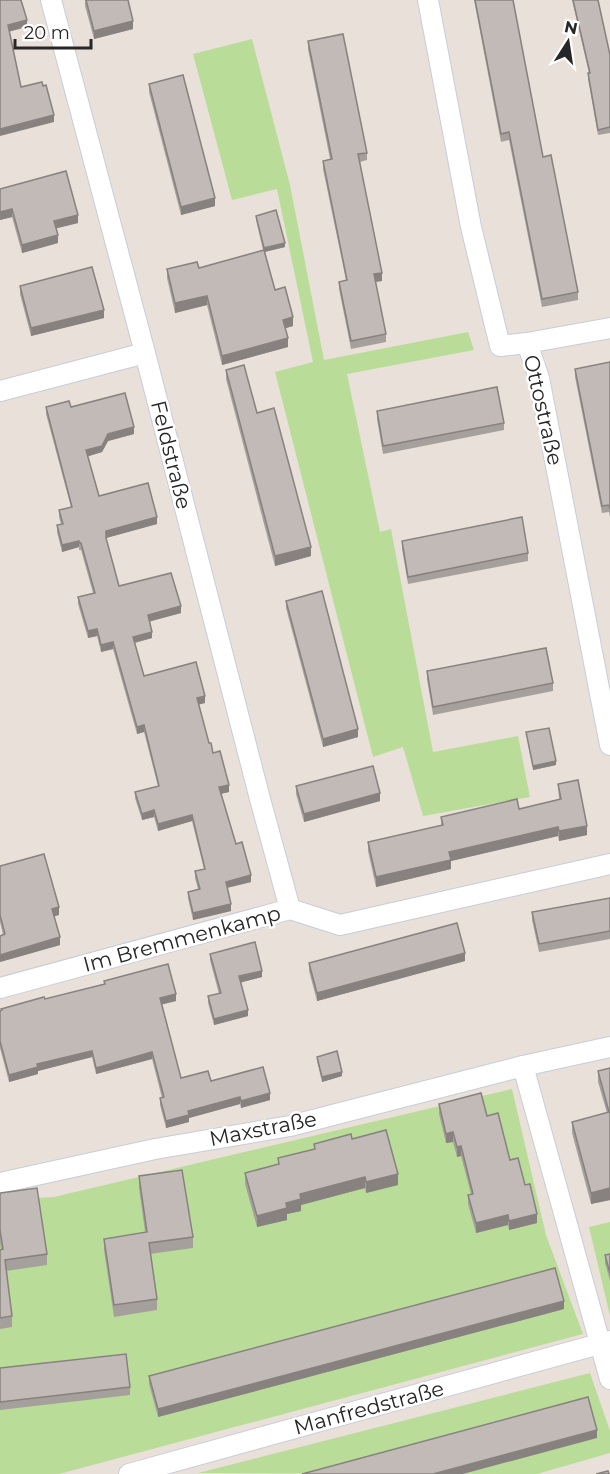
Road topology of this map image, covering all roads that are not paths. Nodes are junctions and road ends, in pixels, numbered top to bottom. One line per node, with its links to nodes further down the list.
1 (51, 0): 5 (street, Feldstraße)
2 (428, 0): 4 (street, Ottostraße)
3 (610, 328): 4 (street)
4 (527, 343): 7 (street, Ottostraße)
5 (145, 353): 6 (street); 9 (street, Feldstraße)
6 (0, 391)
7 (610, 745)
8 (610, 864): 9 (street, Im Bremmenkamp)
9 (290, 909): 10 (street, Im Bremmenkamp)
10 (0, 988)
11 (610, 1047): 12 (street, Maxstraße)
12 (523, 1066): 13 (street, Maxstraße); 14 (street)
13 (0, 1183)
14 (605, 1342): 15 (street); 16 (street, Manfredstraße)
15 (610, 1378)
16 (180, 1467): 17 (street, Manfredstraße)
17 (129, 1474)

